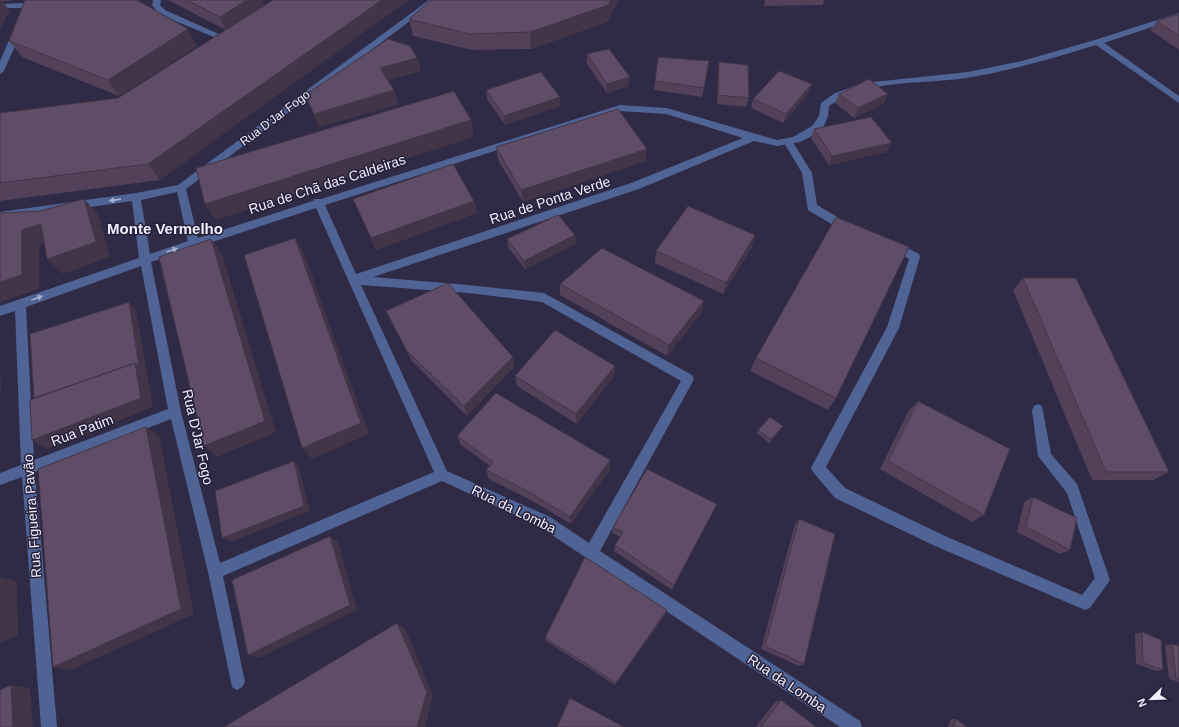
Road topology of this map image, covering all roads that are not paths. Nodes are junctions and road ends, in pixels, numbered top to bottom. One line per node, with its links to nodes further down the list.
1 (157, 0): 6 (street)
2 (434, 0): 13 (street, Rua D'Jar Fogo)
3 (30, 2): 4 (street); 8 (street)
4 (0, 6)
5 (1179, 15): 7 (street)
6 (226, 39)
7 (1098, 43): 10 (street); 12 (street)
8 (2, 58): 9 (street)
9 (0, 71)
10 (1179, 100)
11 (754, 137): 12 (street, Rua de Chã das Caldeiras); 15 (street, Rua de Chã das Caldeiras); 21 (street, Rua de Ponta Verde)
12 (788, 142): 17 (street)
13 (181, 188): 14 (street); 19 (street)
14 (136, 197): 16 (street, one-way to 16); 20 (street, Rua D'Jar Fogo)
15 (318, 202): 19 (street, Rua de Chã das Caldeiras); 21 (street)
16 (0, 216)
17 (857, 232)
18 (883, 240): 24 (street)
19 (194, 243): 20 (street, Rua de Chã das Caldeiras, one-way to 19)
20 (145, 259): 22 (street, Rua de Chã das Caldeiras, one-way to 20); 25 (street, Rua D'Jar Fogo)
21 (352, 280): 27 (street); 29 (street)
22 (20, 304): 23 (street, Rua de Chã das Caldeiras); 26 (street, Rua Figueira Pavão)
23 (0, 311)
24 (1038, 410)
25 (175, 412): 26 (street, Rua Patim); 30 (street, Rua D'Jar Fogo)
26 (28, 468): 28 (street, Rua Patim); 32 (street, Rua Figueira Pavão)
27 (442, 475): 29 (street, Rua da Lomba); 30 (street)
28 (0, 479)
29 (592, 552): 33 (street, Rua da Lomba)
30 (214, 572): 31 (street, Rua D'Jar Fogo)
31 (237, 682)
32 (49, 727)
33 (854, 727)

